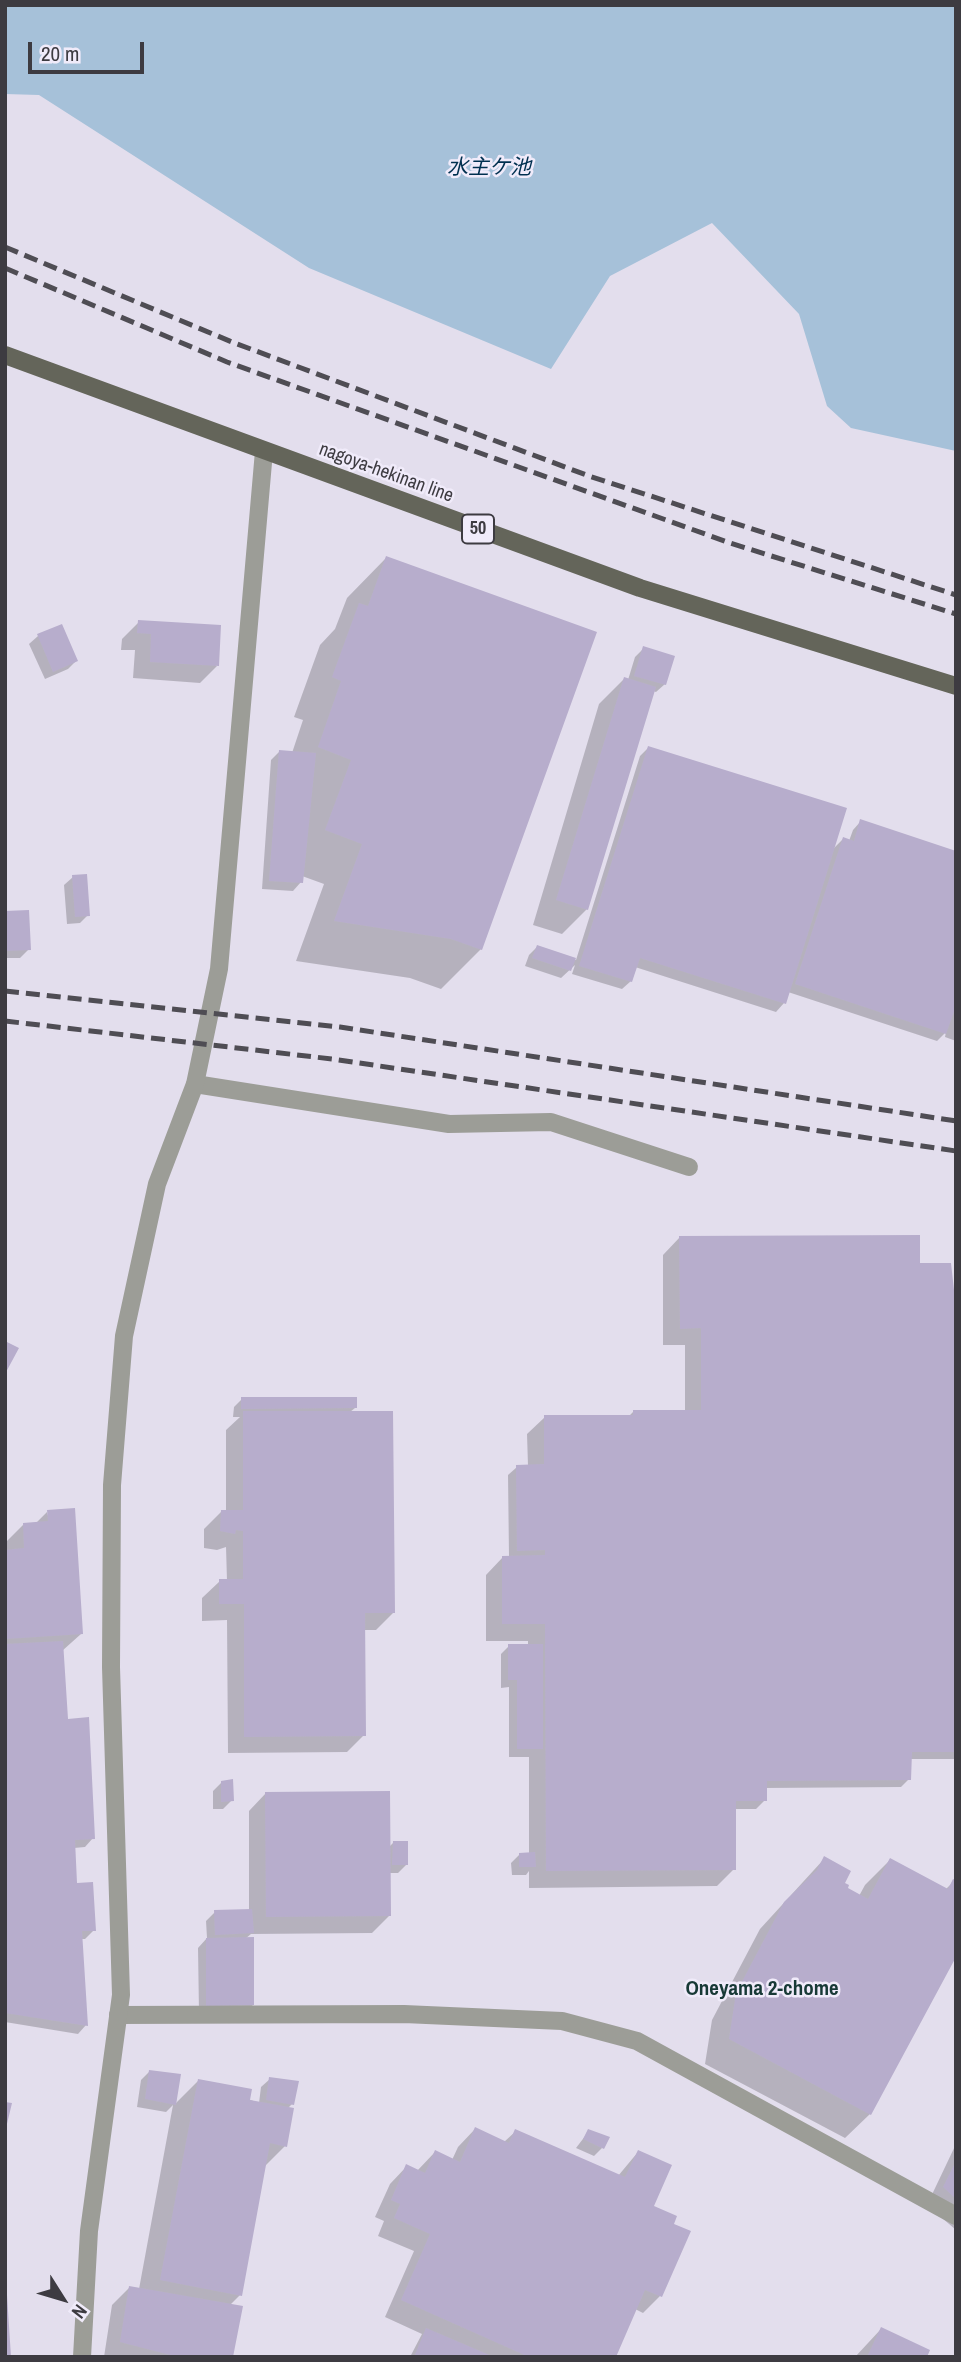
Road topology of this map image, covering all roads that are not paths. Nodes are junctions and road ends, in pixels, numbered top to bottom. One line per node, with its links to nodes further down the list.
1 (5, 355): 2 (main road, nagoya-hekinan line / 50)
2 (264, 451): 3 (main road, nagoya-hekinan line / 50); 4 (street)
3 (956, 686)
4 (195, 1084): 5 (street); 6 (street)
5 (689, 1167)
6 (118, 2015): 7 (street); 8 (street)
7 (956, 2216)
8 (82, 2357)

